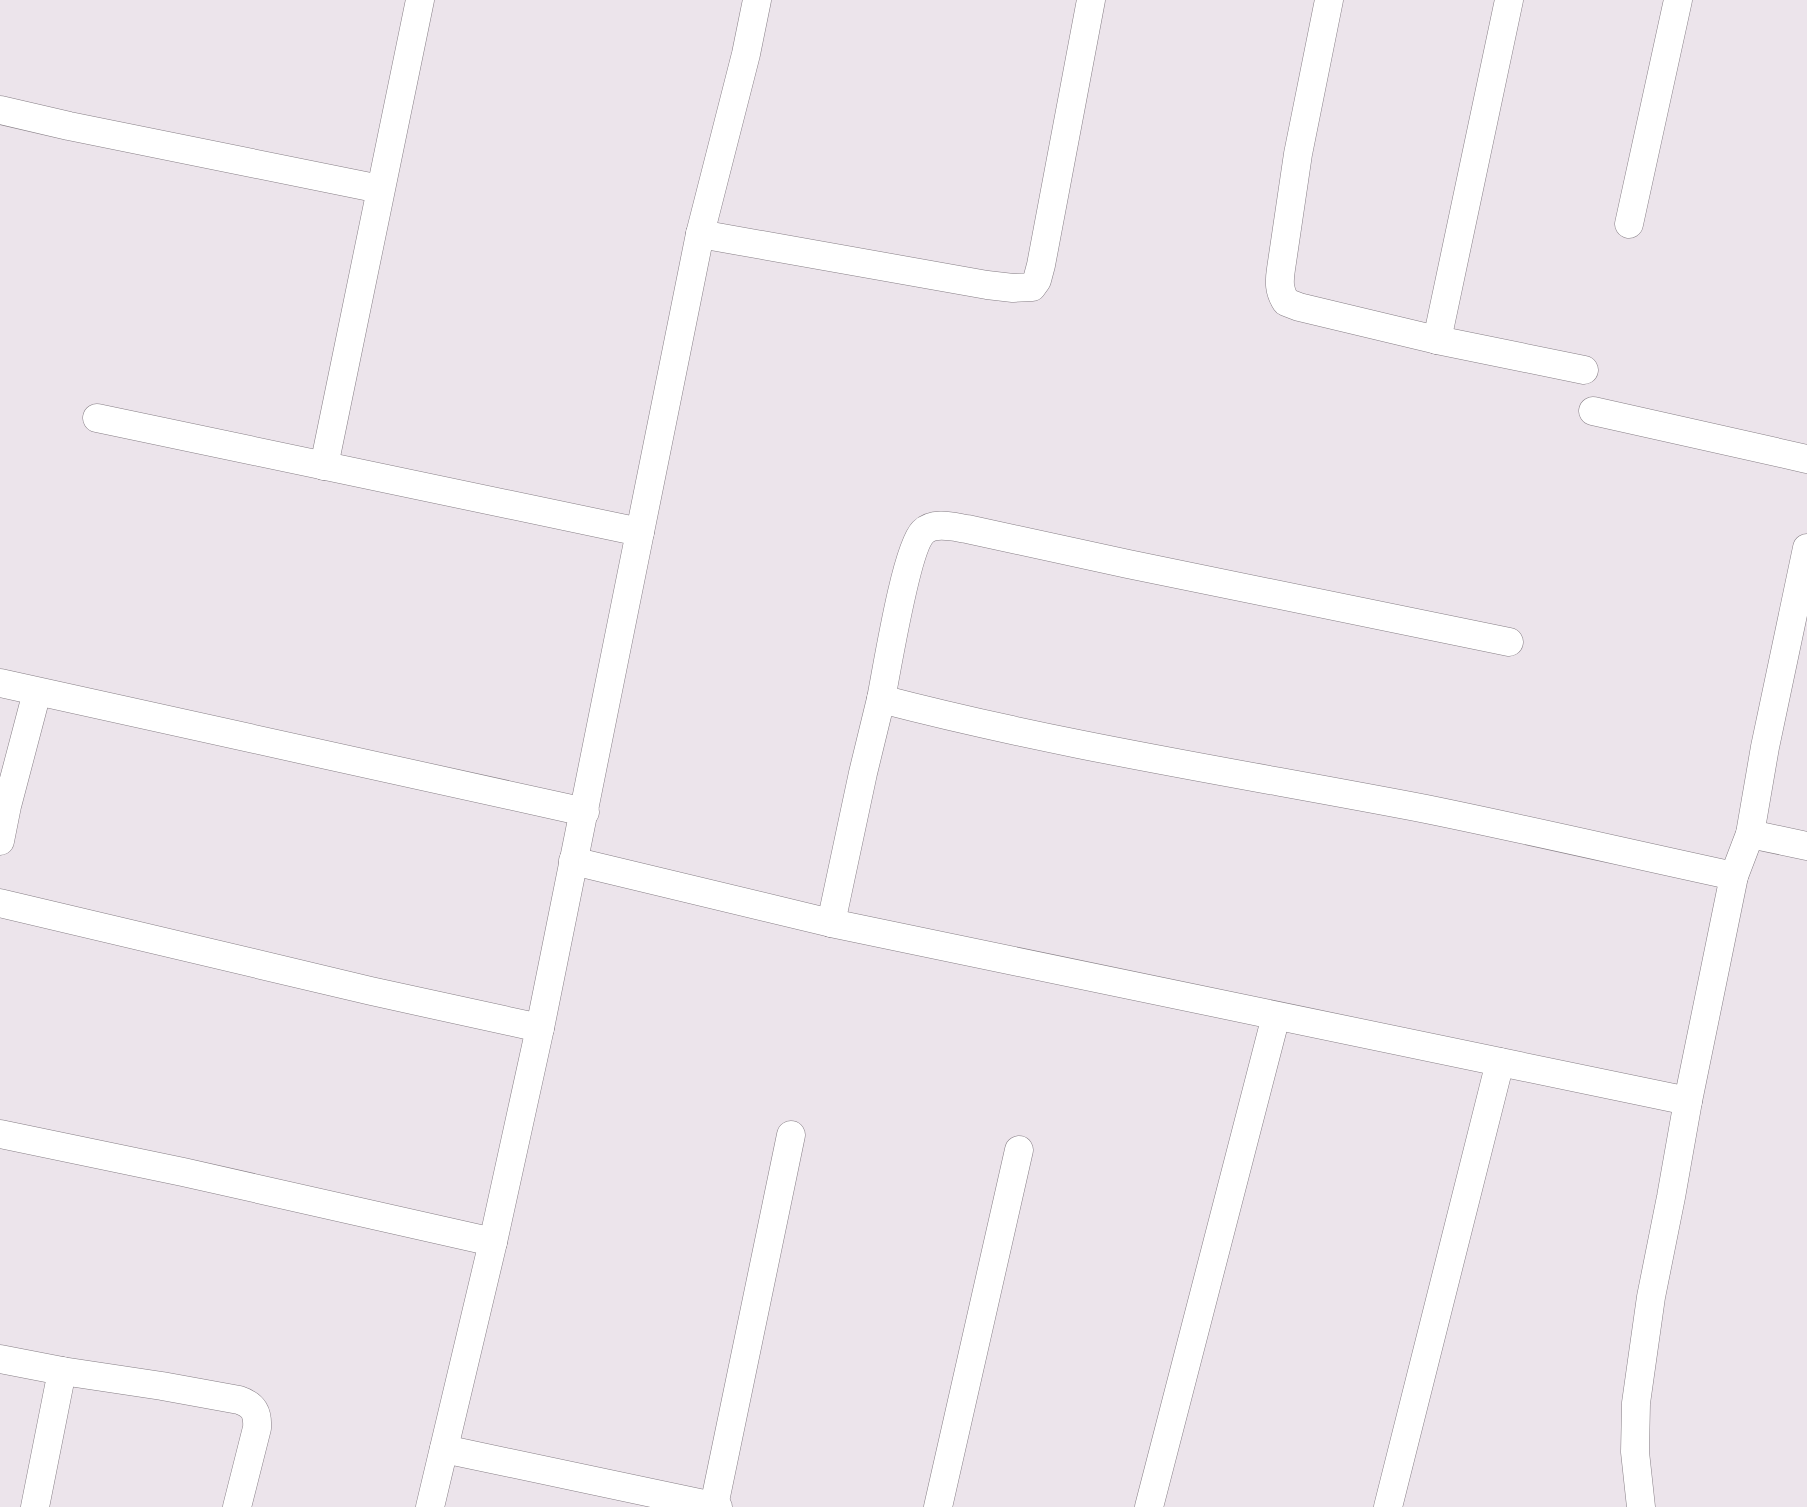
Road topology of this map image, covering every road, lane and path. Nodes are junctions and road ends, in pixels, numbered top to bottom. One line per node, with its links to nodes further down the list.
1 (420, 0): 8 (street)
2 (757, 0): 10 (street)
3 (1091, 0): 10 (street)
4 (1329, 0): 11 (street)
5 (1509, 0): 11 (street)
6 (1678, 0): 9 (street)
7 (0, 110): 8 (street)
8 (380, 189): 16 (street)
9 (1629, 224)
10 (700, 234): 17 (street)
11 (1437, 340): 12 (street)
12 (1584, 370)
13 (1593, 411): 15 (street)
14 (97, 418): 16 (street)
15 (1807, 459)
16 (324, 466): 17 (street)
17 (640, 532): 24 (street)
18 (1807, 548): 19 (street)
19 (1800, 620): 25 (street)
20 (1509, 642): 23 (street)
21 (0, 683): 22 (street)
22 (38, 692): 24 (street); 26 (street)
23 (881, 699): 29 (street); 31 (street)
24 (584, 812): 28 (street)
25 (1750, 834): 27 (street); 29 (street)
26 (0, 841)
27 (1807, 846)
28 (573, 861): 31 (street); 33 (street)
29 (1734, 876): 35 (street)
30 (0, 903): 33 (street)
31 (831, 923): 32 (street)
32 (1276, 1016): 34 (street); 49 (street)
33 (540, 1028): 39 (street)
34 (1500, 1062): 35 (street); 50 (street)
35 (1688, 1101): 51 (street)
36 (0, 1134): 39 (street)
37 (791, 1135): 47 (street)
38 (1019, 1150): 48 (street)
39 (493, 1242): 42 (street)
40 (0, 1359): 41 (street)
41 (62, 1371): 44 (street); 45 (street)
42 (444, 1449): 43 (street); 46 (street)
43 (665, 1501): 47 (street)
44 (35, 1507)
45 (237, 1507)
46 (430, 1507)
47 (716, 1507)
48 (938, 1507)
49 (1149, 1507)
50 (1388, 1507)
51 (1641, 1507)

